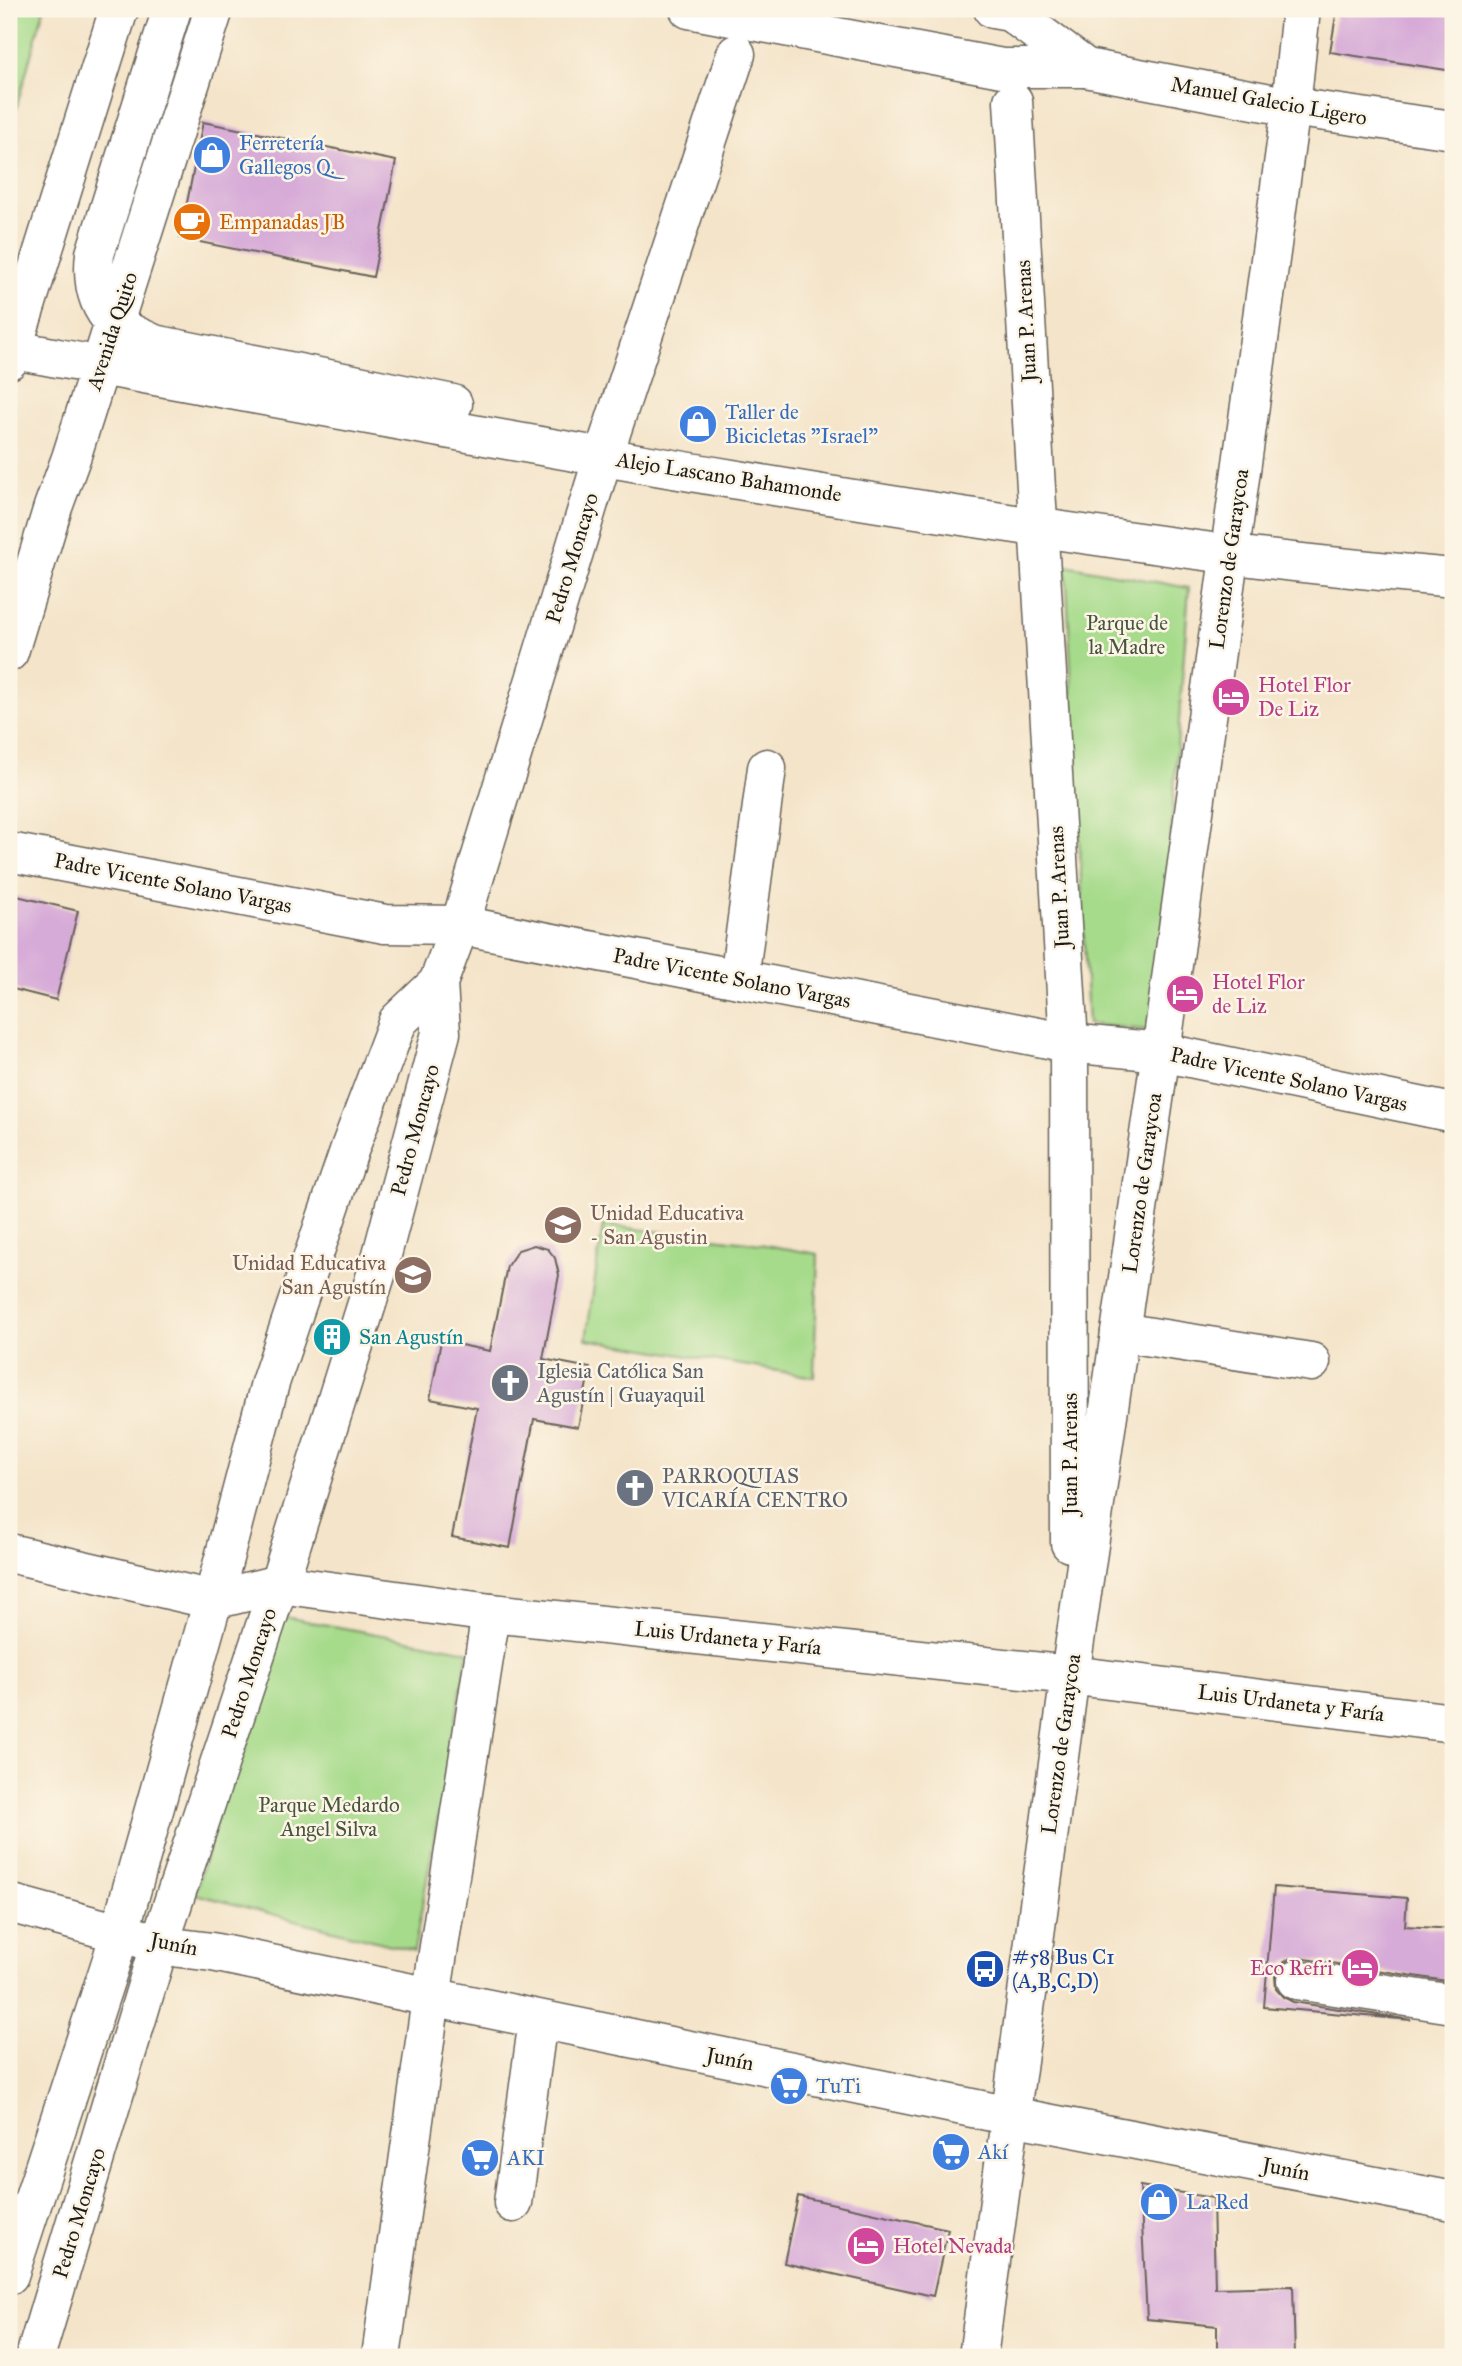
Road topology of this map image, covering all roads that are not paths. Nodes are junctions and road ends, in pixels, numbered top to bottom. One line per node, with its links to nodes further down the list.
1 (119, 9): 13 (street)
2 (172, 9): 12 (street)
3 (214, 9): 12 (street, Avenida Quito)
4 (690, 9): 8 (street, Manuel Galecio Ligero)
5 (1301, 9): 10 (street, Lorenzo de Garaycoa)
6 (1004, 10): 8 (street, Manuel Galecio Ligero)
7 (736, 54): 15 (street, Pedro Moncayo)
8 (1086, 68): 10 (street, Manuel Galecio Ligero)
9 (1013, 101): 16 (street, Juan P. Arenas)
10 (1291, 107): 11 (street, Manuel Galecio Ligero); 17 (street, Lorenzo de Garaycoa)
11 (1453, 130)
12 (115, 323): 14 (street, Avenida Quito); 15 (street)
13 (9, 359): 14 (street)
14 (96, 379): 15 (street); 19 (street, Avenida Quito)
15 (603, 457): 16 (street, Alejo Lascano Bahamonde); 22 (street, Pedro Moncayo)
16 (1038, 527): 17 (street, Alejo Lascano Bahamonde); 25 (street, Juan P. Arenas)
17 (1230, 555): 18 (street, Alejo Lascano Bahamonde); 26 (street, Lorenzo de Garaycoa)
18 (1453, 579)
19 (9, 652)
20 (767, 768): 23 (street)
21 (9, 852): 22 (street, Padre Vicente Solano Vargas)
22 (460, 925): 23 (street, Padre Vicente Solano Vargas); 24 (street, Pedro Moncayo)
23 (739, 979): 25 (street, Padre Vicente Solano Vargas)
24 (438, 984): 31 (street, Pedro Moncayo); 32 (street, Pedro Moncayo)
25 (1069, 1043): 26 (street, Padre Vicente Solano Vargas); 34 (street, Juan P. Arenas)
26 (1161, 1052): 27 (street, Padre Vicente Solano Vargas); 28 (street, Lorenzo de Garaycoa)
27 (1453, 1113)
28 (1120, 1332): 29 (street); 34 (street, Lorenzo de Garaycoa)
29 (1311, 1362)
30 (9, 1553): 32 (street, Luis Urdaneta y Faría)
31 (279, 1584): 32 (street, Luis Urdaneta y Faría); 33 (street, Luis Urdaneta y Faría); 38 (street, Pedro Moncayo)
32 (213, 1601): 37 (street, Pedro Moncayo)
33 (491, 1613): 34 (street, Luis Urdaneta y Faría); 40 (street)
34 (1070, 1675): 35 (street, Luis Urdaneta y Faría); 43 (street, Lorenzo de Garaycoa)
35 (1453, 1723)
36 (9, 1903): 37 (street, Junín)
37 (119, 1933): 38 (street, Junín); 46 (street, Pedro Moncayo)
38 (160, 1942): 40 (street, Junín); 47 (street, Pedro Moncayo)
39 (1296, 1980): 41 (street)
40 (431, 1998): 42 (street, Junín); 48 (street)
41 (1453, 2004)
42 (538, 2020): 43 (street, Junín); 45 (street)
43 (1011, 2116): 44 (street, Junín); 49 (street, Lorenzo de Garaycoa)
44 (1453, 2201)
45 (513, 2203)
46 (9, 2275)
47 (35, 2357)
48 (381, 2357)
49 (978, 2357)

